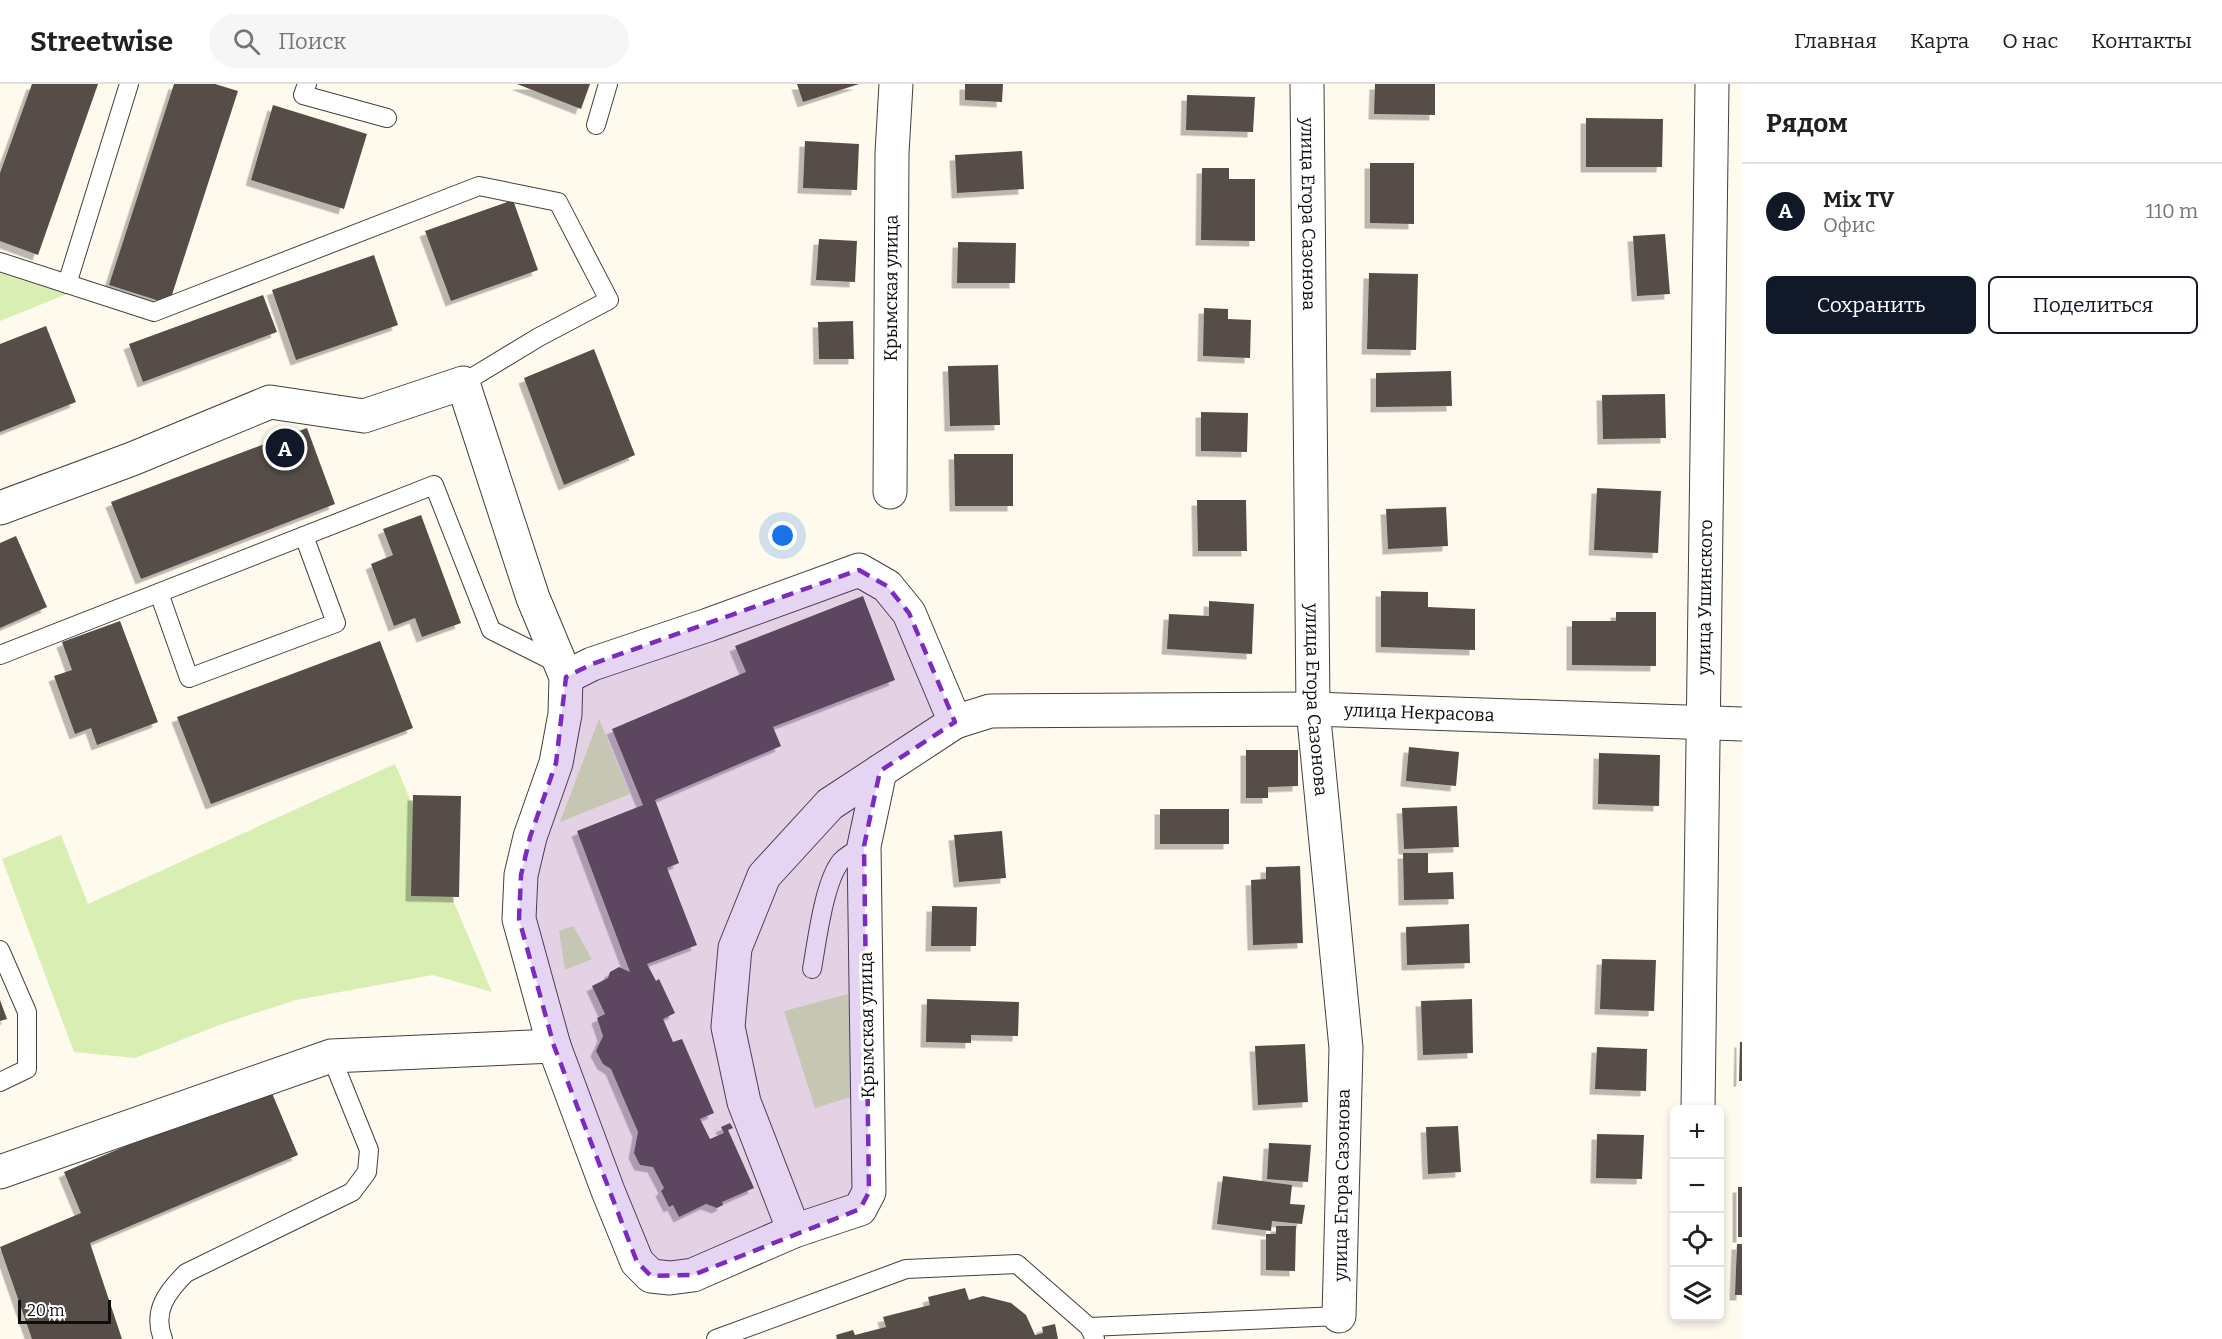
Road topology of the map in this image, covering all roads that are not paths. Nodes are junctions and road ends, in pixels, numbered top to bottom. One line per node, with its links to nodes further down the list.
1 (129, 84): 10 (lane)
2 (307, 84): 7 (lane)
3 (608, 84): 8 (lane)
4 (896, 84): 12 (street, Крымская улица)
5 (1307, 84): 18 (street, улица Егора Сазонова)
6 (1712, 84): 20 (street, улица Ушинского)
7 (387, 118)
8 (596, 125)
9 (0, 262): 10 (lane)
10 (67, 284): 11 (lane)
11 (463, 383): 13 (street); 17 (street)
12 (891, 492)
13 (0, 508)
14 (304, 536): 15 (lane); 15 (lane); 17 (lane)
15 (159, 593): 16 (lane)
16 (0, 655)
17 (563, 670): 19 (street); 26 (street, Крымская улица)
18 (1313, 709): 19 (street, улица Некрасова); 20 (street, улица Некрасова); 32 (street, улица Егора Сазонова)
19 (955, 722): 22 (street, улица Некрасова)
20 (1703, 723): 21 (street, улица Некрасова); 29 (street, улица Ушинского)
21 (1742, 724)
22 (880, 771): 23 (street, Крымская улица); 31 (street, улица Некрасова)
23 (864, 846): 25 (lane); 31 (street, Крымская улица)
24 (0, 950): 28 (lane)
25 (812, 969)
26 (554, 1046): 27 (street); 31 (street, Крымская улица)
27 (331, 1056): 30 (street); 34 (lane)
28 (0, 1082)
29 (1698, 1105)
30 (0, 1172)
31 (794, 1231)
32 (1339, 1316): 33 (lane)
33 (1092, 1333): 35 (lane)
34 (163, 1339)
35 (716, 1339)

